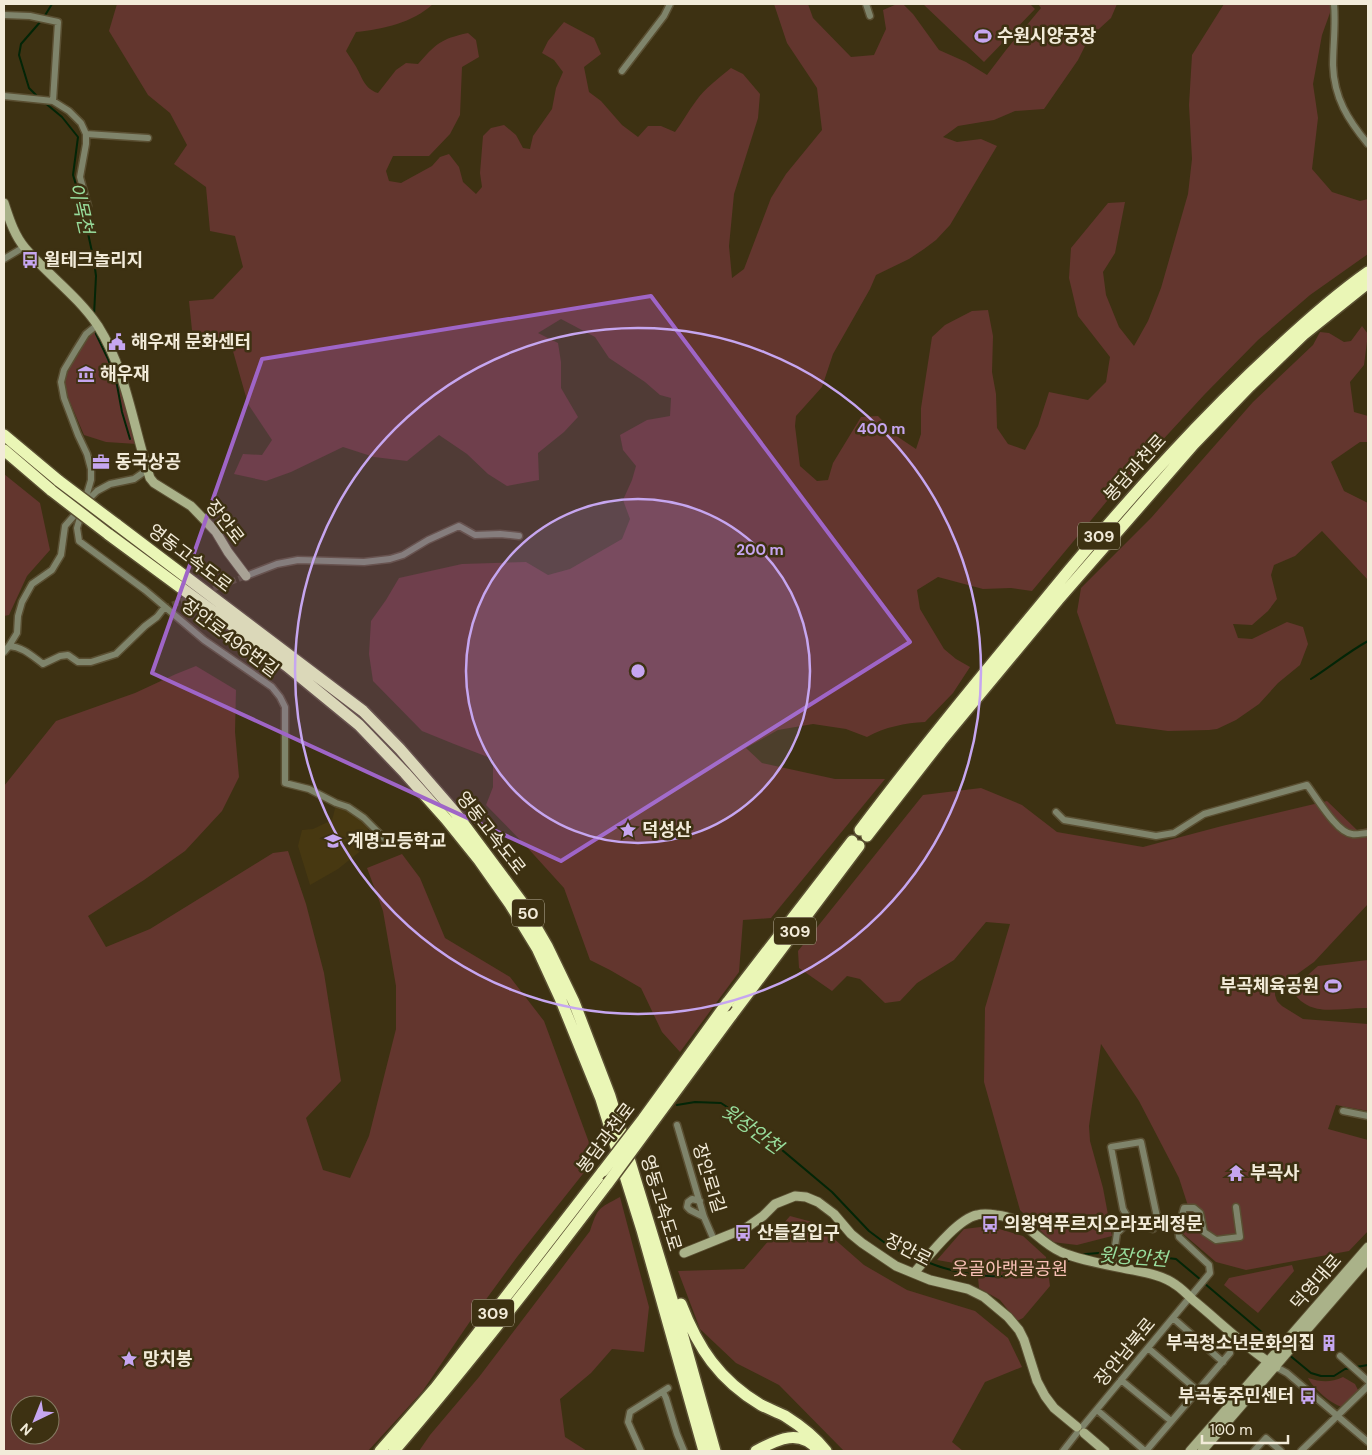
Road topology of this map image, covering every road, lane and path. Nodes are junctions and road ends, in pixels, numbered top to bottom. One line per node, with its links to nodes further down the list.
1 (670, 4): 6 (street)
2 (866, 4): 5 (street)
3 (1334, 4): 11 (street)
4 (4, 15): 8 (street)
5 (870, 16)
6 (622, 71)
7 (4, 96): 8 (street)
8 (53, 101): 9 (street)
9 (86, 134): 10 (street); 13 (street)
10 (148, 138)
11 (1368, 144)
12 (4, 203): 14 (street, 장안로)
13 (88, 206)
14 (24, 247): 15 (street); 18 (street, 장안로)
15 (4, 259)
16 (1368, 272): 17 (highway, 봉담과천로 / 309)
17 (1368, 283)
18 (97, 325): 21 (street, 장안로); 22 (street)
19 (4, 435): 38 (highway, 영동고속도로 / 50, bridge)
20 (4, 450): 59 (highway, 영동고속도로 / 50, bridge)
21 (147, 470): 22 (street); 24 (street, 장안로)
22 (83, 506): 25 (street); 26 (street)
23 (519, 536): 24 (street, 장안로)
24 (246, 576)
25 (164, 608): 26 (street); 30 (street, 장안로496번길)
26 (9, 646): 27 (street)
27 (4, 652)
28 (1056, 812): 29 (street)
29 (1368, 833)
30 (386, 839)
31 (1343, 1111): 32 (street)
32 (1368, 1116)
33 (677, 1125): 34 (street, 장안로1길)
34 (700, 1201): 36 (street, 장안로1길); 36 (street)
35 (1236, 1207): 45 (street, 장안남북로)
36 (704, 1217): 39 (street, 장안로1길)
37 (1130, 1221): 37 (street); 43 (street)
38 (653, 1235): 70 (highway, 영동고속도로 / 50); 73 (highway)
39 (714, 1240): 41 (street, 장안로); 44 (street, 장안로)
40 (1368, 1247): 48 (street, 덕영대로)
41 (684, 1253)
42 (1368, 1258): 48 (street, 덕영대로)
43 (1112, 1262): 44 (street); 45 (street)
44 (916, 1270): 61 (street, 장안로)
45 (1193, 1294): 46 (street, 장안남북로); 52 (street)
46 (1173, 1318): 47 (street, 장안남북로); 51 (street)
47 (1148, 1348): 54 (street, 장안남북로); 56 (street)
48 (1287, 1348): 52 (street, 덕영대로)
49 (1230, 1353): 51 (street)
50 (1340, 1356): 53 (street)
51 (1223, 1362): 56 (street)
52 (1274, 1362): 58 (street); 76 (street, 덕영대로); 77 (street, 덕영대로)
53 (1367, 1379)
54 (1121, 1380): 57 (street, 장안남북로); 60 (street)
55 (1368, 1386): 58 (street)
56 (1198, 1391): 60 (street)
57 (1097, 1410): 61 (street, 장안남북로); 75 (street)
58 (1338, 1416): 62 (street); 80 (street)
59 (695, 1417): 68 (highway); 69 (highway, 영동고속도로 / 50)
60 (1172, 1421): 75 (street)
61 (1080, 1430): 63 (street, 장안남북로); 74 (street, 장안로)
62 (1368, 1442)
63 (1066, 1450)
64 (380, 1451): 65 (highway, 봉담과천로 / 309, bridge)
65 (394, 1451)
66 (640, 1451): 67 (street)
67 (684, 1451)
68 (700, 1451)
69 (704, 1451)
70 (715, 1451)
71 (756, 1451): 72 (highway)
72 (819, 1451)
73 (826, 1451)
74 (1105, 1451)
75 (1145, 1451)
76 (1190, 1451)
77 (1202, 1451)
78 (1254, 1451): 79 (street)
79 (1281, 1451)
80 (1302, 1451)

